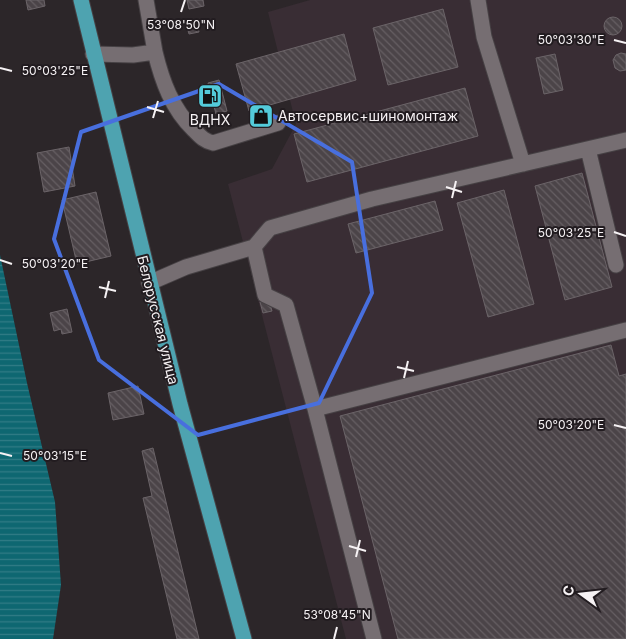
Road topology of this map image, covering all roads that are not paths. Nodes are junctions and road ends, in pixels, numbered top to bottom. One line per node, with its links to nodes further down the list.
1 (81, 0): 5 (main road, Белорусская улица)
2 (146, 0): 4 (lane)
3 (478, 0): 9 (lane)
4 (155, 52): 5 (lane); 6 (lane)
5 (93, 54): 12 (main road, Белорусская улица)
6 (278, 123)
7 (626, 140): 8 (lane)
8 (588, 149): 9 (lane); 11 (lane)
9 (523, 164): 10 (lane)
10 (254, 247): 12 (lane); 14 (lane)
11 (616, 265)
12 (149, 283): 15 (main road, Белорусская улица)
13 (626, 330): 14 (lane)
14 (315, 409): 16 (lane)
15 (244, 639)
16 (374, 639)

